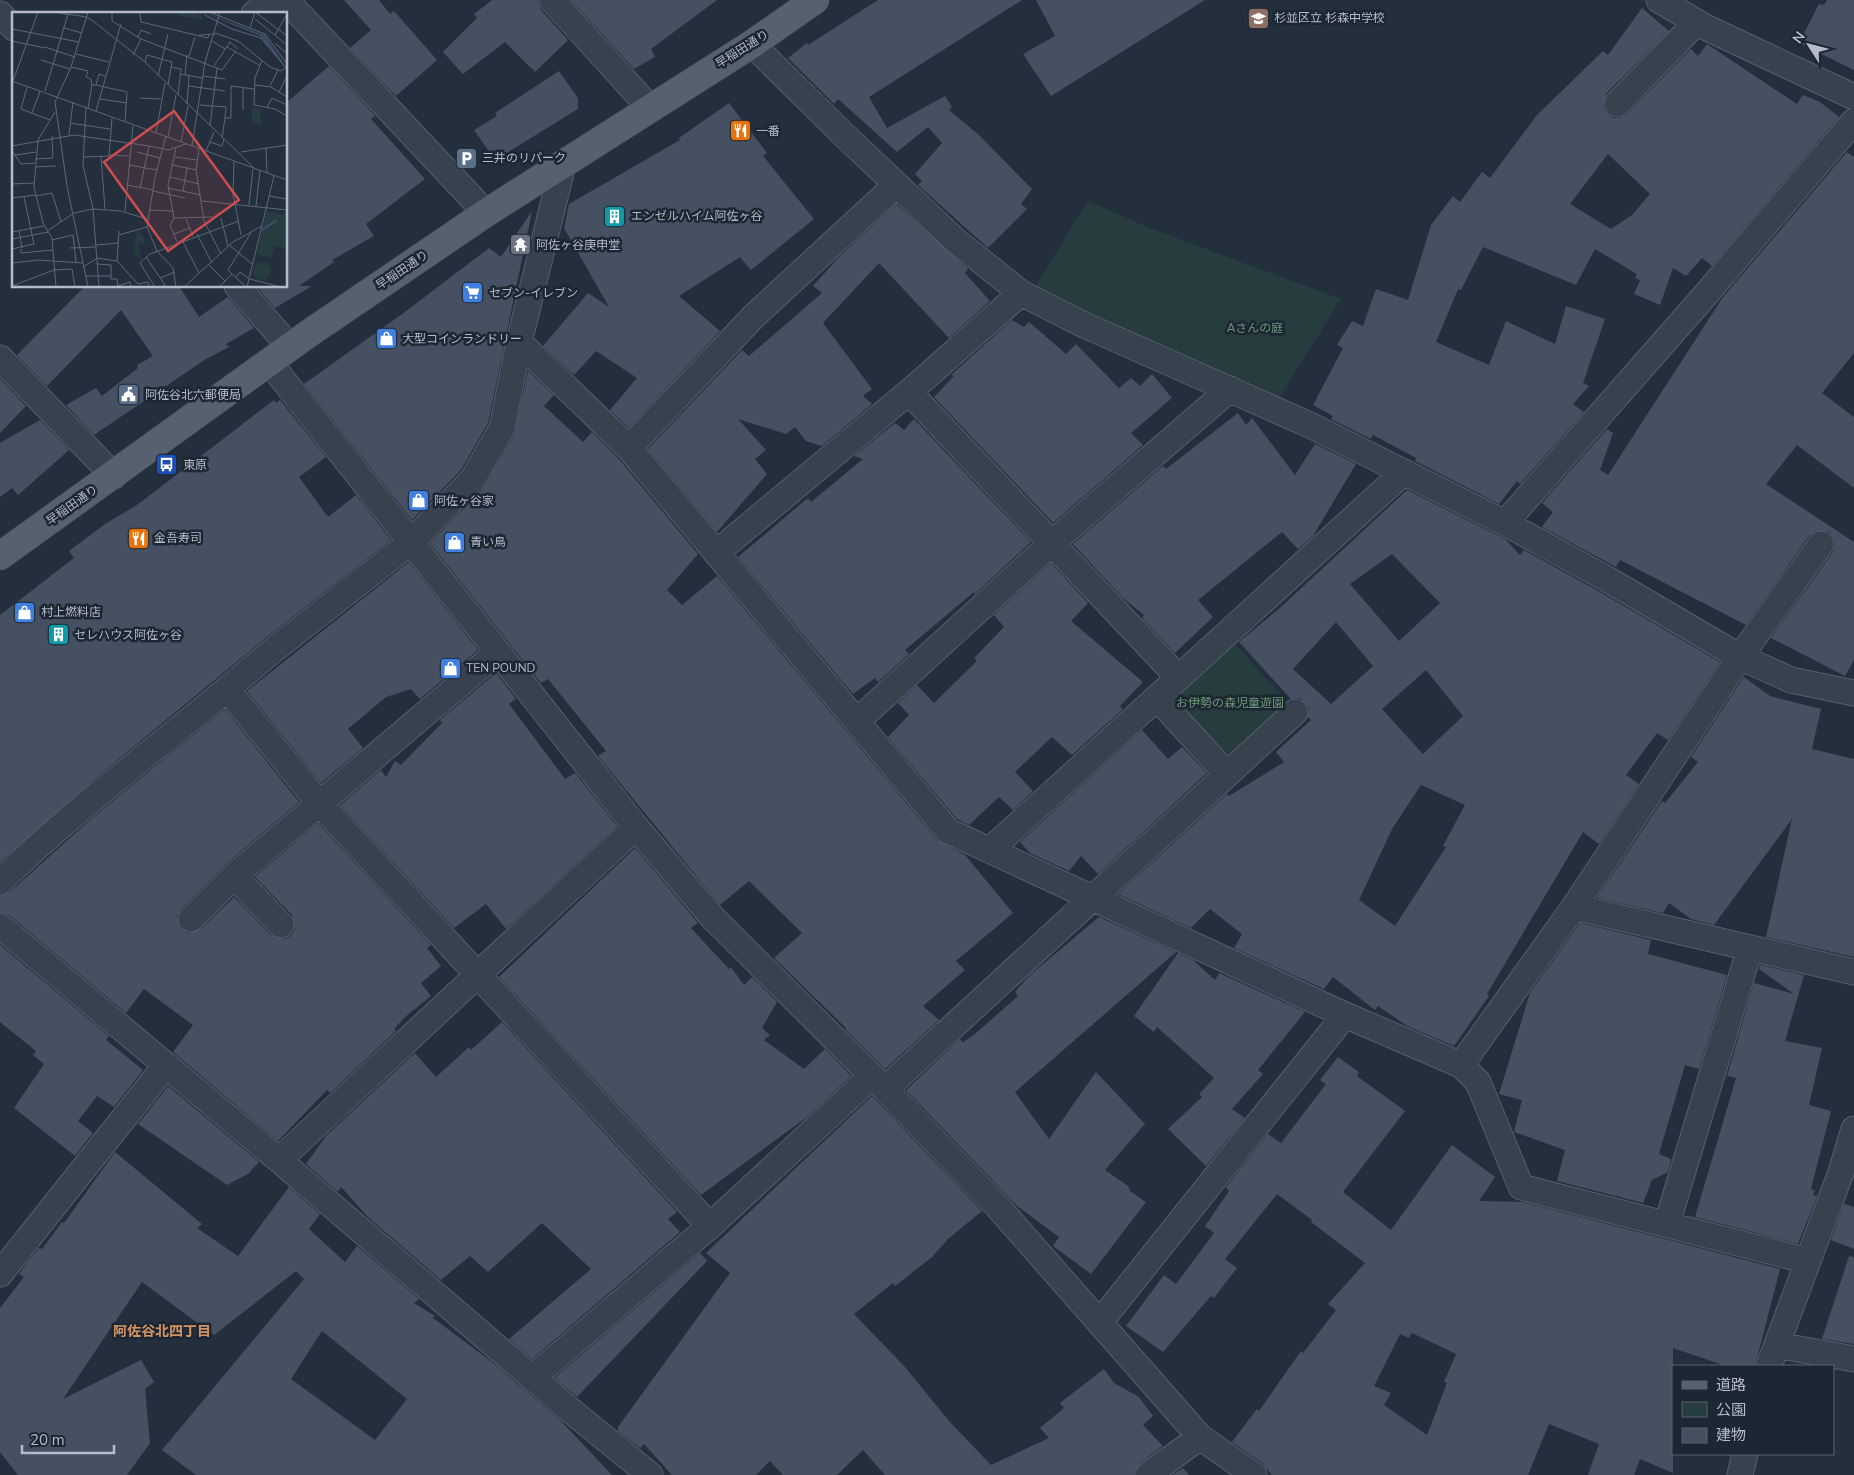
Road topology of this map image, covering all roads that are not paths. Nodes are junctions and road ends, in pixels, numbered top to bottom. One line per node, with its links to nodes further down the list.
1 (270, 0): 6 (street)
2 (286, 0): 17 (street)
3 (552, 0): 13 (street)
4 (815, 0): 10 (main road, 早稲田通り)
5 (1660, 0): 8 (street)
6 (256, 12)
7 (0, 14): 9 (street)
8 (1697, 22): 11 (street); 12 (street)
9 (12, 26)
10 (752, 44): 13 (main road, 早稲田通り); 16 (street)
11 (1854, 96)
12 (1618, 104)
13 (650, 108): 15 (main road, 早稲田通り)
14 (1854, 121): 28 (street)
15 (563, 166): 17 (main road, 早稲田通り); 20 (street)
16 (896, 184): 19 (street); 25 (street)
17 (486, 213): 21 (main road, 早稲田通り)
18 (238, 288): 21 (street)
19 (1022, 293): 23 (street); 24 (street)
20 (519, 342): 25 (street); 29 (street)
21 (279, 354): 27 (main road, 早稲田通り); 29 (street)
22 (0, 358): 27 (street)
23 (1230, 389): 26 (street); 30 (street)
24 (909, 392): 30 (street); 32 (street)
25 (629, 448): 32 (street)
26 (1404, 472): 28 (street); 36 (street)
27 (114, 476): 33 (main road, 早稲田通り)
28 (1505, 523): 35 (street)
29 (411, 542): 34 (street); 37 (street)
30 (1052, 543): 36 (street); 41 (street)
31 (1820, 544): 35 (street)
32 (716, 553): 41 (street)
33 (0, 556)
34 (498, 652): 43 (street); 44 (street)
35 (1740, 657): 38 (street); 49 (street)
36 (1179, 678): 39 (street)
37 (227, 689): 43 (street); 47 (street)
38 (1854, 693)
39 (1157, 698): 42 (street); 45 (street)
40 (1295, 712): 42 (street)
41 (856, 721): 45 (street)
42 (1227, 774): 48 (street)
43 (319, 803): 46 (street); 55 (street)
44 (636, 827): 55 (street); 59 (street)
45 (990, 850): 48 (street)
46 (234, 876): 50 (street); 51 (street)
47 (0, 882)
48 (1092, 897): 56 (street); 59 (street)
49 (1574, 908): 53 (street); 58 (street)
50 (191, 919)
51 (281, 925)
52 (0, 926): 57 (street)
53 (1750, 948): 54 (street); 63 (street)
54 (1854, 972)
55 (476, 974): 61 (street); 64 (street)
56 (1345, 1015): 58 (street); 67 (street)
57 (166, 1065): 61 (street); 66 (street)
58 (1461, 1065): 63 (street)
59 (878, 1083): 64 (street); 67 (street)
60 (1854, 1129): 62 (street)
61 (279, 1160): 70 (street)
62 (1848, 1173): 65 (street)
63 (1667, 1224): 65 (street)
64 (710, 1226): 70 (street)
65 (1808, 1260): 68 (street)
66 (0, 1274)
67 (1100, 1322): 71 (street)
68 (1773, 1356): 69 (street)
69 (1854, 1359)
70 (532, 1378): 73 (street)
71 (1200, 1437): 74 (street); 75 (street)
72 (1745, 1455): 76 (street)
73 (650, 1475)
74 (1148, 1475)
75 (1254, 1475)
76 (1740, 1475)

